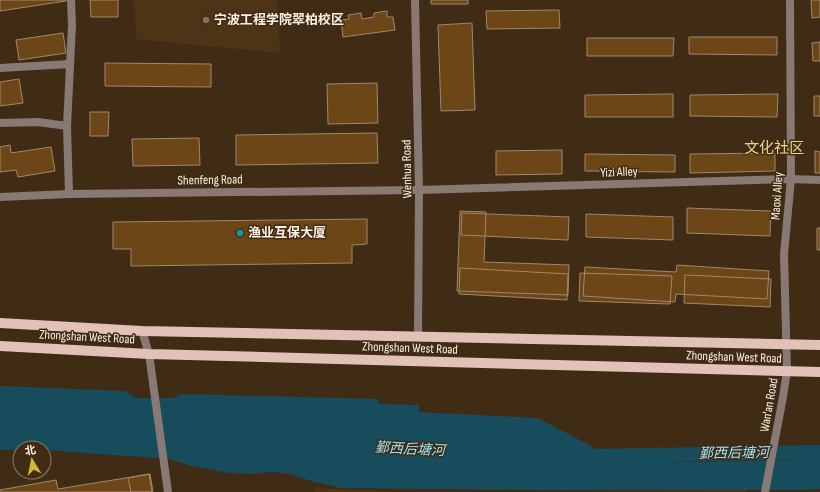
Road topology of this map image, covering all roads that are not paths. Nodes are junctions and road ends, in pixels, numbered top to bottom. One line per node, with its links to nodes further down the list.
1 (71, 0): 4 (street)
2 (414, 0): 10 (street, Wenhua Road)
3 (790, 0): 8 (street, Maoxi Alley)
4 (70, 64): 5 (street); 7 (street)
5 (0, 68)
6 (0, 123): 7 (street)
7 (67, 126): 11 (street)
8 (791, 179): 9 (street, Yizi Alley); 10 (street, Yizi Alley); 16 (street, Maoxi Alley)
9 (820, 180)
10 (419, 190): 11 (street, Shenfeng Road); 15 (street, Wenhua Road)
11 (69, 194): 12 (street, Shenfeng Road)
12 (0, 197)
13 (0, 323): 14 (main road, Zhongshan West Road)
14 (142, 331): 15 (main road, Zhongshan West Road); 19 (street)
15 (418, 338): 16 (main road, Zhongshan West Road)
16 (785, 345): 17 (main road, Zhongshan West Road); 20 (street, Wan'an Road)
17 (820, 345)
18 (0, 346): 19 (main road, Zhongshan West Road)
19 (149, 354): 20 (main road, Zhongshan West Road); 22 (street)
20 (787, 371): 21 (main road, Zhongshan West Road); 23 (street, Wan'an Road)
21 (820, 372)
22 (168, 492)
23 (765, 492)

